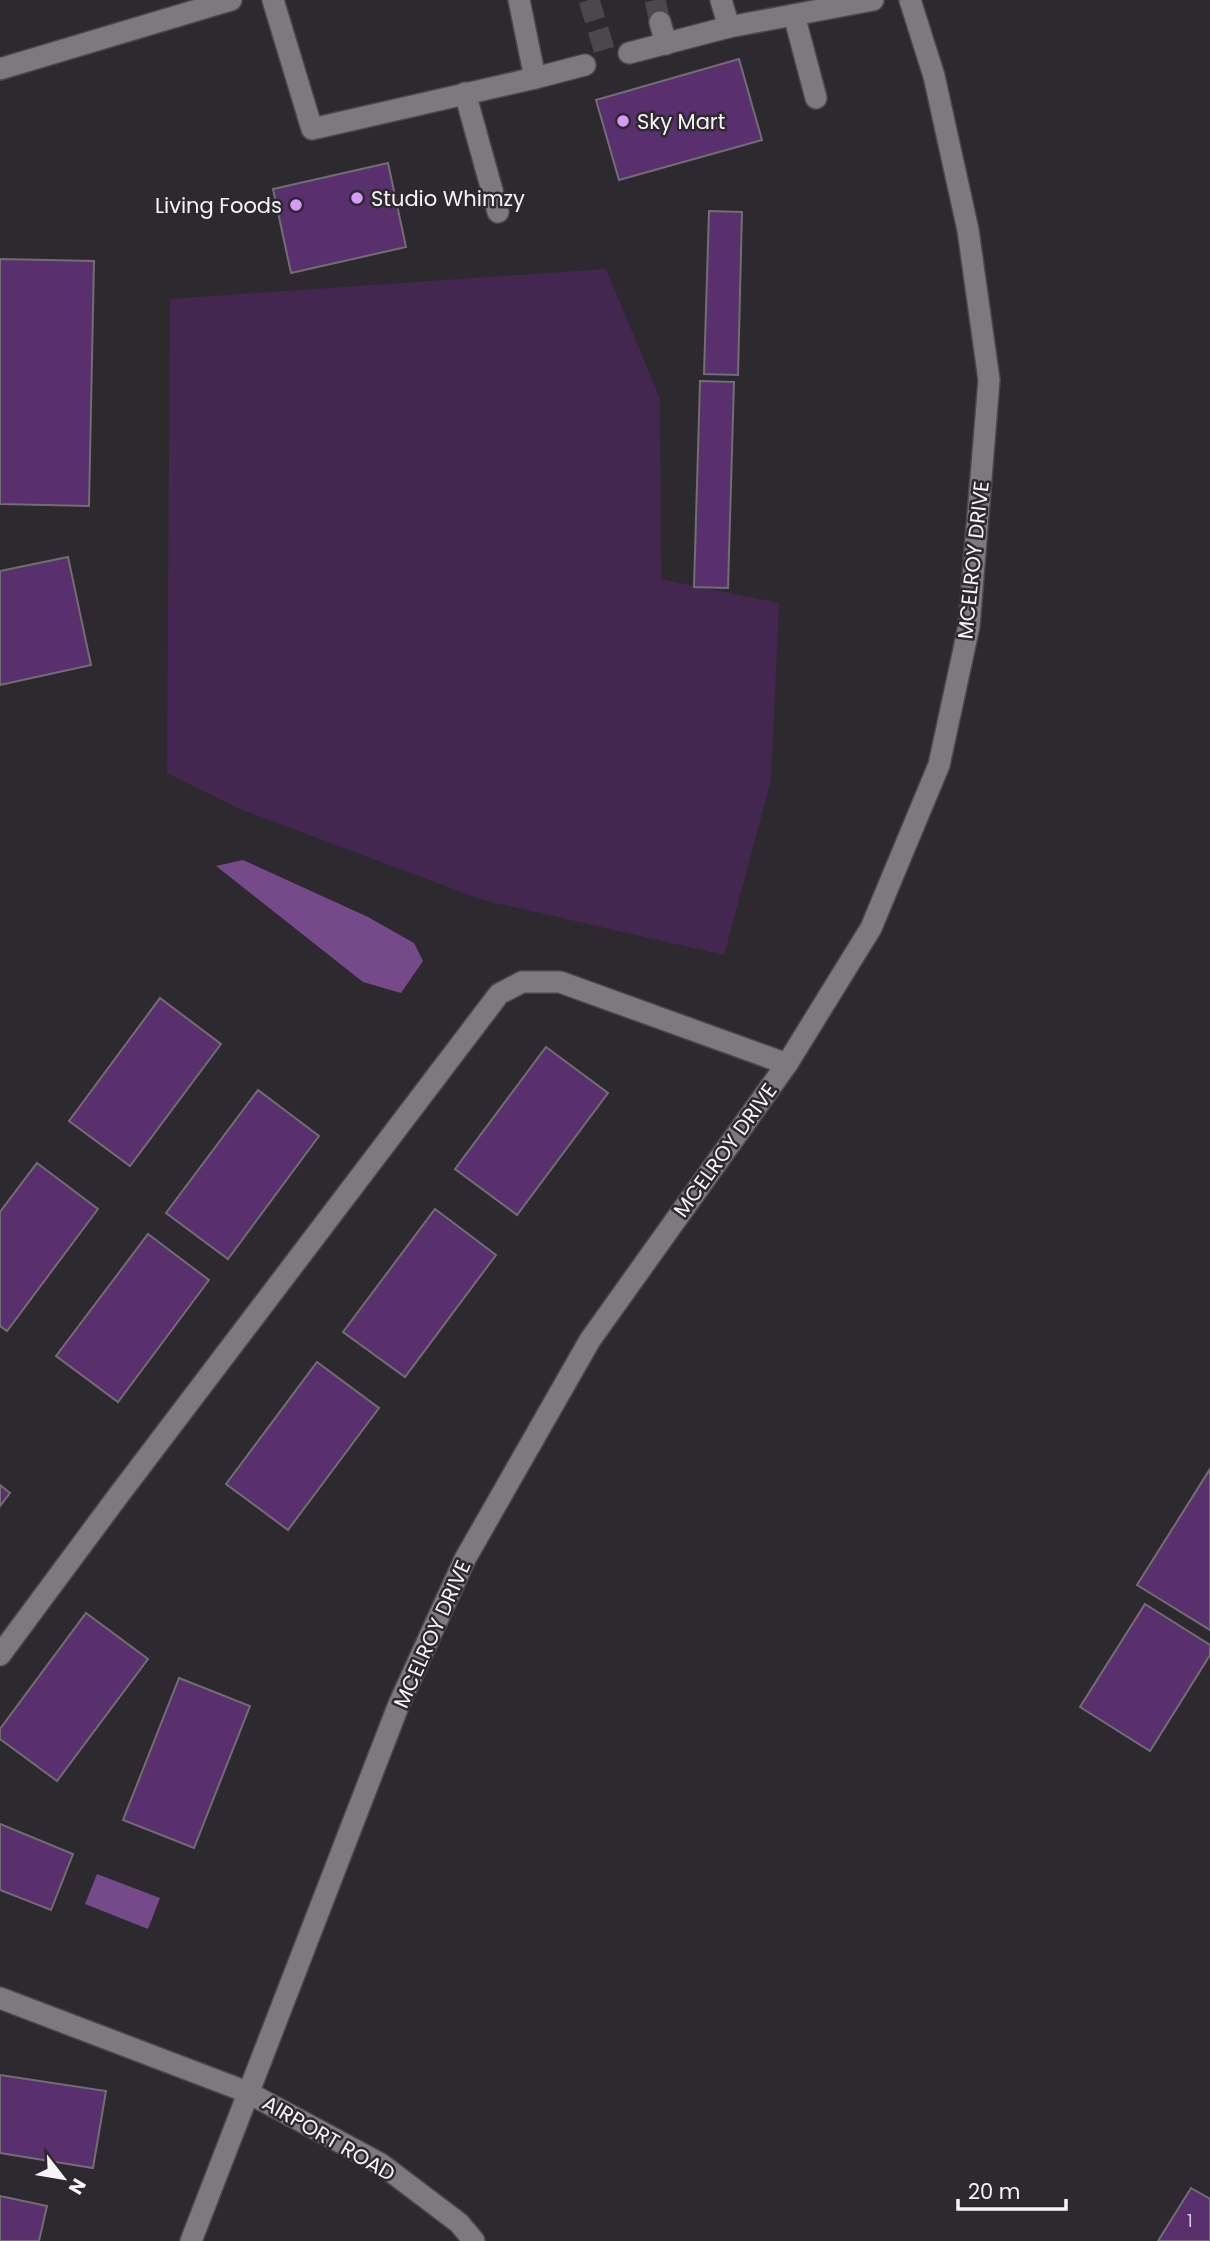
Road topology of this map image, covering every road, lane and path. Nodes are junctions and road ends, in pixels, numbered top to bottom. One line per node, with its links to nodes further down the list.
1 (231, 0): 13 (street)
2 (273, 0): 15 (street)
3 (519, 0): 14 (street)
4 (722, 0): 9 (street)
5 (873, 0): 7 (street)
6 (909, 0): 18 (street, MCELROY DRIVE)
7 (794, 15): 9 (street); 16 (street)
8 (660, 22): 10 (street)
9 (729, 27): 10 (street)
10 (666, 44): 11 (street)
11 (629, 53)
12 (585, 65): 14 (street)
13 (0, 69)
14 (535, 78): 15 (street)
15 (465, 93): 17 (street)
16 (816, 99)
17 (498, 212)
18 (787, 1064): 19 (street); 21 (street, MCELROY DRIVE)
19 (0, 1655)
20 (0, 1998): 21 (street, AIRPORT ROAD)
21 (247, 2092): 22 (street, MCELROY DRIVE); 23 (street, AIRPORT ROAD)
22 (191, 2241)
23 (474, 2241)

